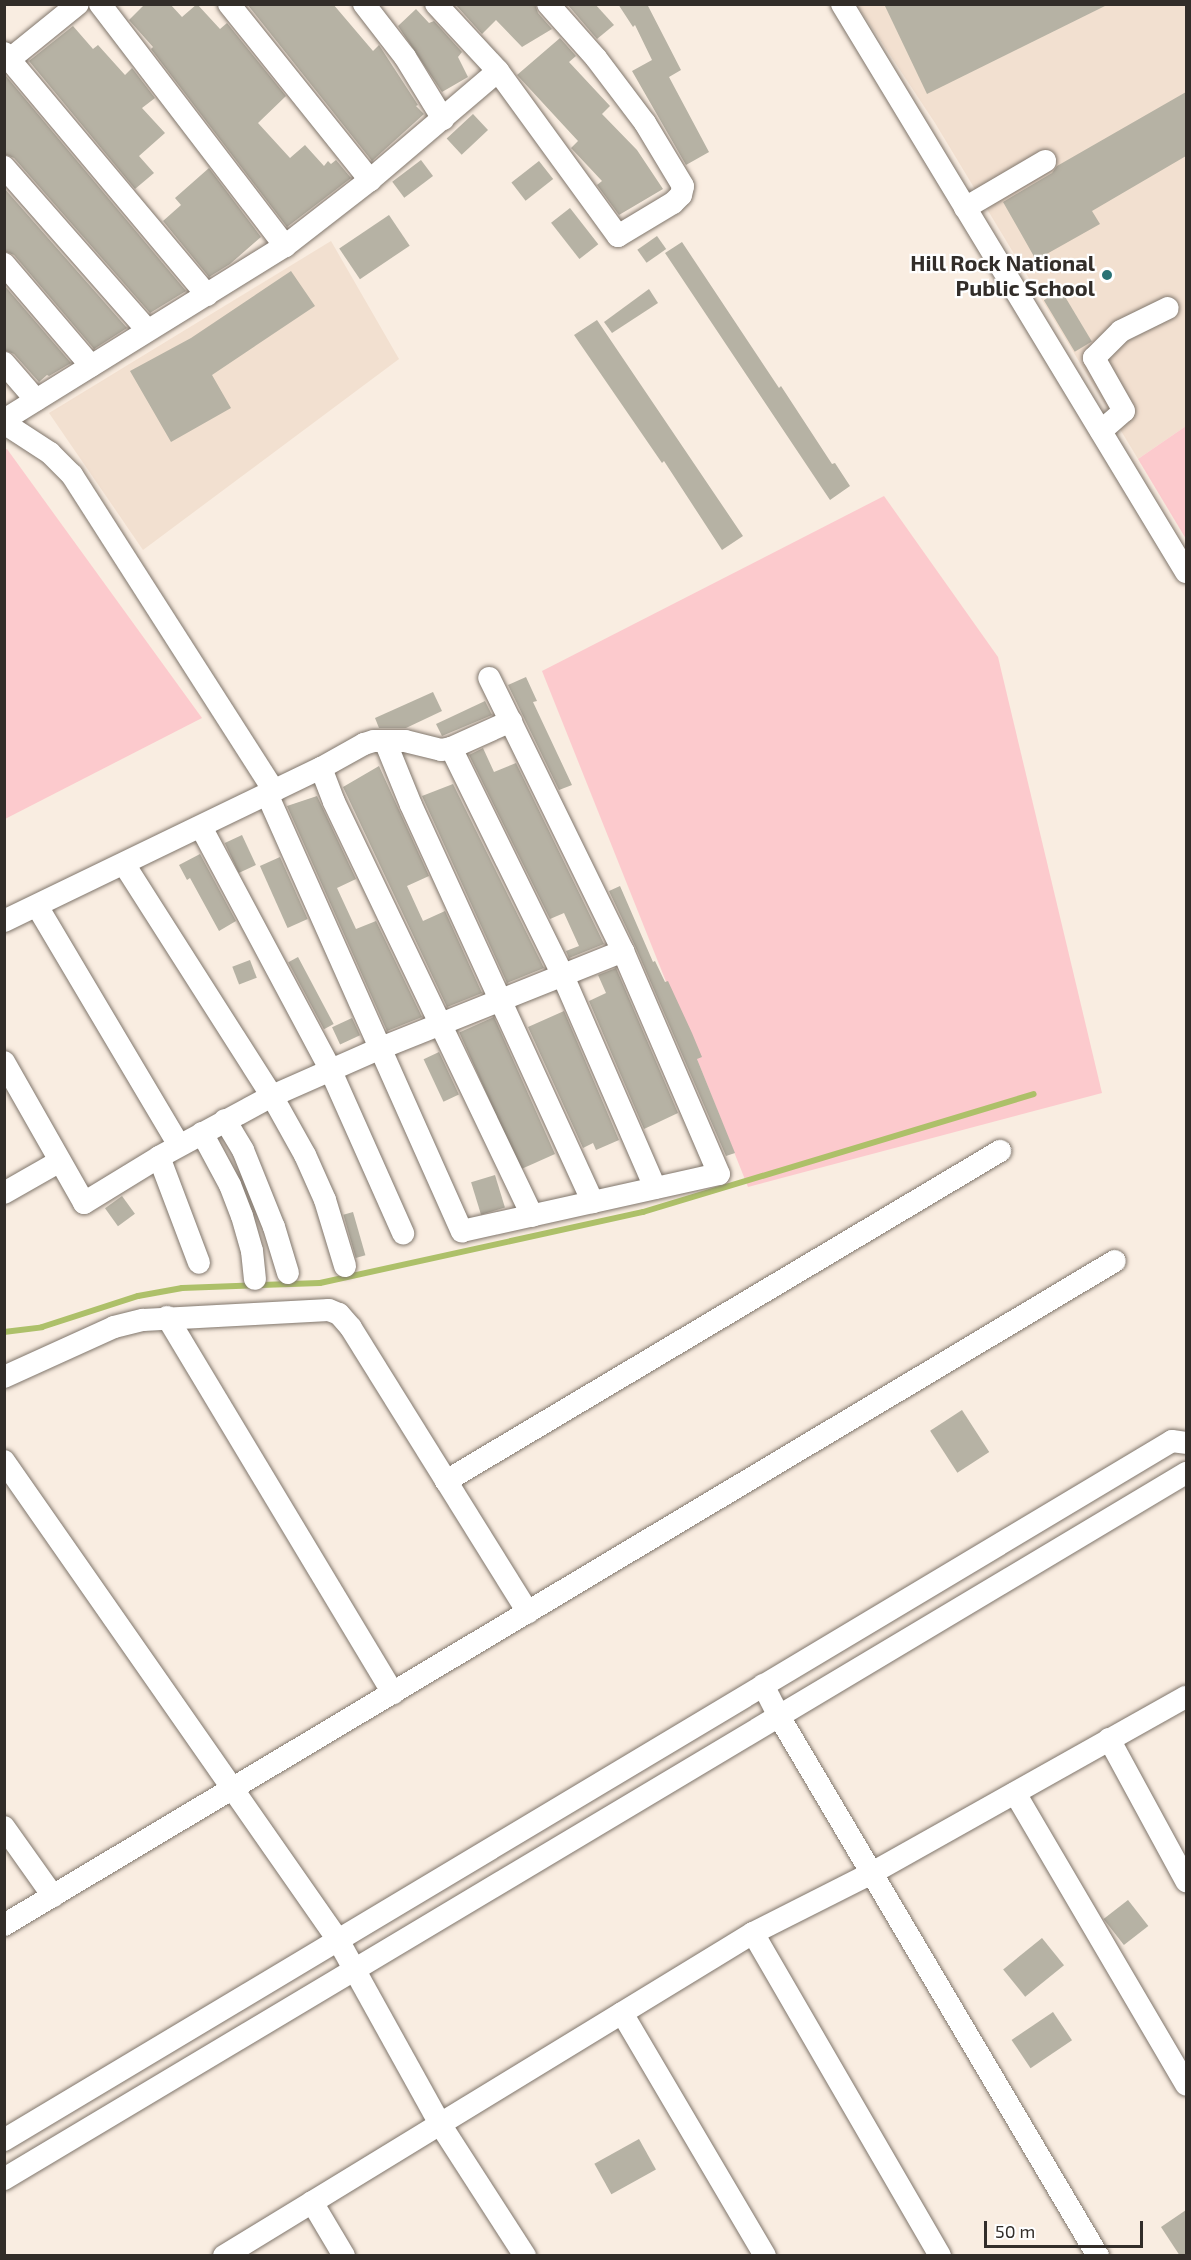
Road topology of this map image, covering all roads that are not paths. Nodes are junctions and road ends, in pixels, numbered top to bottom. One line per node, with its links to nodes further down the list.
1 (78, 4): 8 (street)
2 (100, 4): 15 (street)
3 (229, 4): 13 (street)
4 (364, 4): 10 (street)
5 (436, 4): 9 (street)
6 (548, 4): 9 (street)
7 (842, 4): 14 (street)
8 (7, 56): 17 (street)
9 (498, 71): 10 (street)
10 (443, 119): 13 (street)
11 (1045, 161): 14 (street)
12 (4, 167): 19 (street)
13 (370, 180): 15 (street)
14 (965, 208): 24 (street)
15 (285, 246): 17 (street)
16 (4, 264): 21 (street)
17 (207, 295): 19 (street)
18 (1168, 308): 24 (street)
19 (147, 330): 21 (street)
20 (4, 363): 22 (street)
21 (91, 366): 22 (street)
22 (36, 400): 23 (street)
23 (4, 422): 31 (street)
24 (1101, 431): 25 (street)
25 (1186, 572)
26 (489, 678): 27 (street)
27 (511, 721): 29 (street); 36 (street)
28 (385, 741): 29 (street); 30 (street); 38 (street)
29 (452, 748): 37 (street)
30 (321, 768): 31 (street); 39 (street)
31 (270, 793): 32 (street); 40 (street)
32 (201, 826): 33 (street); 42 (street)
33 (124, 864): 34 (street); 43 (street)
34 (37, 906): 35 (street); 46 (street)
35 (4, 921)
36 (623, 951): 37 (street); 50 (street)
37 (563, 976): 38 (street); 50 (street)
38 (500, 1001): 39 (street); 52 (street)
39 (439, 1025): 40 (street); 53 (street)
40 (381, 1048): 42 (street); 53 (street)
41 (4, 1062): 49 (street)
42 (330, 1069): 43 (street); 54 (street)
43 (272, 1096): 44 (street); 57 (street)
44 (225, 1120): 45 (street); 58 (street)
45 (202, 1133): 46 (street); 59 (street)
46 (179, 1145): 48 (street)
47 (1000, 1151): 65 (street)
48 (159, 1157): 49 (street); 56 (street)
49 (60, 1161): 51 (street)
50 (655, 1188): 52 (street)
51 (4, 1193)
52 (593, 1202): 53 (street)
53 (532, 1216)
54 (403, 1233)
55 (1115, 1261): 66 (street)
56 (199, 1263)
57 (345, 1266)
58 (288, 1273)
59 (255, 1280)
60 (167, 1317): 61 (street); 65 (street); 68 (street)
61 (4, 1377)
62 (1186, 1443): 67 (street)
63 (4, 1461): 72 (street)
64 (1186, 1473): 70 (street)
65 (446, 1481): 66 (street)
66 (528, 1612): 68 (street)
67 (764, 1685): 70 (street); 80 (street)
68 (393, 1693): 72 (street)
69 (1186, 1697): 71 (street)
70 (780, 1718): 75 (street); 81 (street)
71 (1109, 1740): 73 (street); 76 (street)
72 (232, 1788): 77 (street); 80 (street)
73 (1015, 1793): 75 (street); 83 (street)
74 (4, 1827): 77 (street)
75 (872, 1874): 79 (street); 93 (street)
76 (1186, 1881)
77 (53, 1896): 78 (street)
78 (4, 1925)
79 (753, 1933): 82 (street); 92 (street)
80 (338, 1940): 81 (street); 85 (street)
81 (356, 1970): 84 (street); 86 (street)
82 (622, 2013): 84 (street); 91 (street)
83 (1186, 2085)
84 (440, 2124): 87 (street); 90 (street)
85 (4, 2140)
86 (4, 2179)
87 (312, 2202): 88 (street); 89 (street)
88 (224, 2256)
89 (344, 2256)
90 (525, 2256)
91 (765, 2256)
92 (940, 2256)
93 (1098, 2256)

